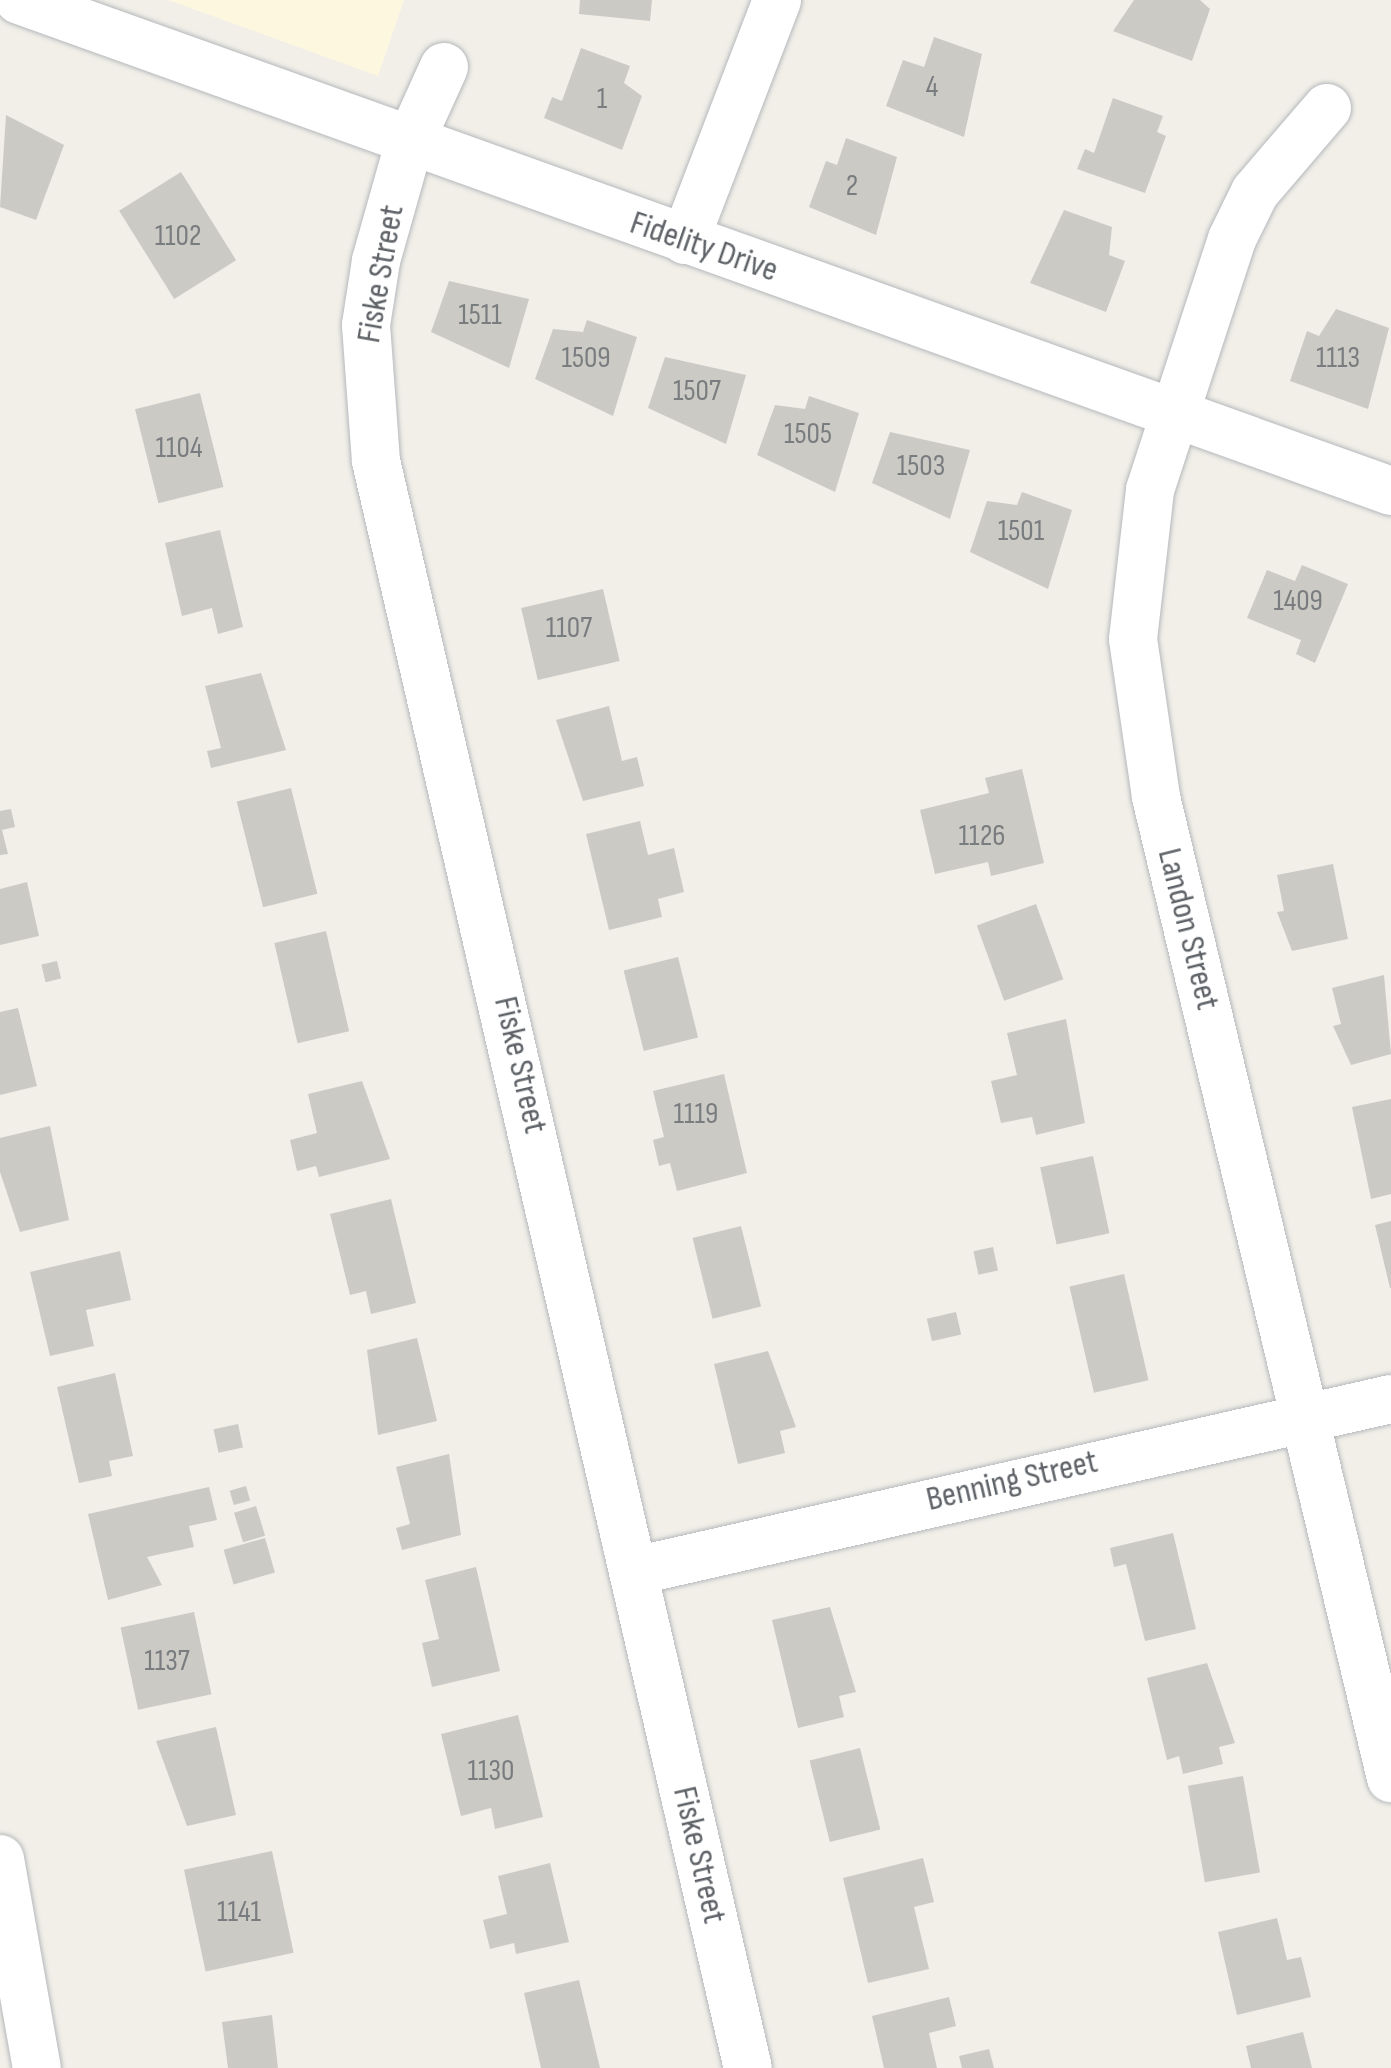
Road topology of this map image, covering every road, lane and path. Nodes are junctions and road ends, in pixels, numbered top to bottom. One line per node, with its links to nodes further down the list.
1 (19, 0): 5 (street, Fidelity Drive)
2 (777, 0): 6 (street)
3 (444, 66): 5 (street, Fiske Street)
4 (1327, 108): 7 (street, Landon Street)
5 (408, 144): 6 (street, Fidelity Drive); 11 (street, Fiske Street)
6 (685, 240): 7 (street, Fidelity Drive)
7 (1175, 410): 8 (street, Fidelity Drive); 10 (street, Landon Street)
8 (1391, 491)
9 (1391, 1399): 10 (street, Benning Street)
10 (1302, 1416): 11 (street, Benning Street); 12 (street, Landon Street)
11 (634, 1571): 15 (street, Fiske Street)
12 (1391, 1778)
13 (0, 1860): 14 (street)
14 (38, 2068)
15 (748, 2068)

